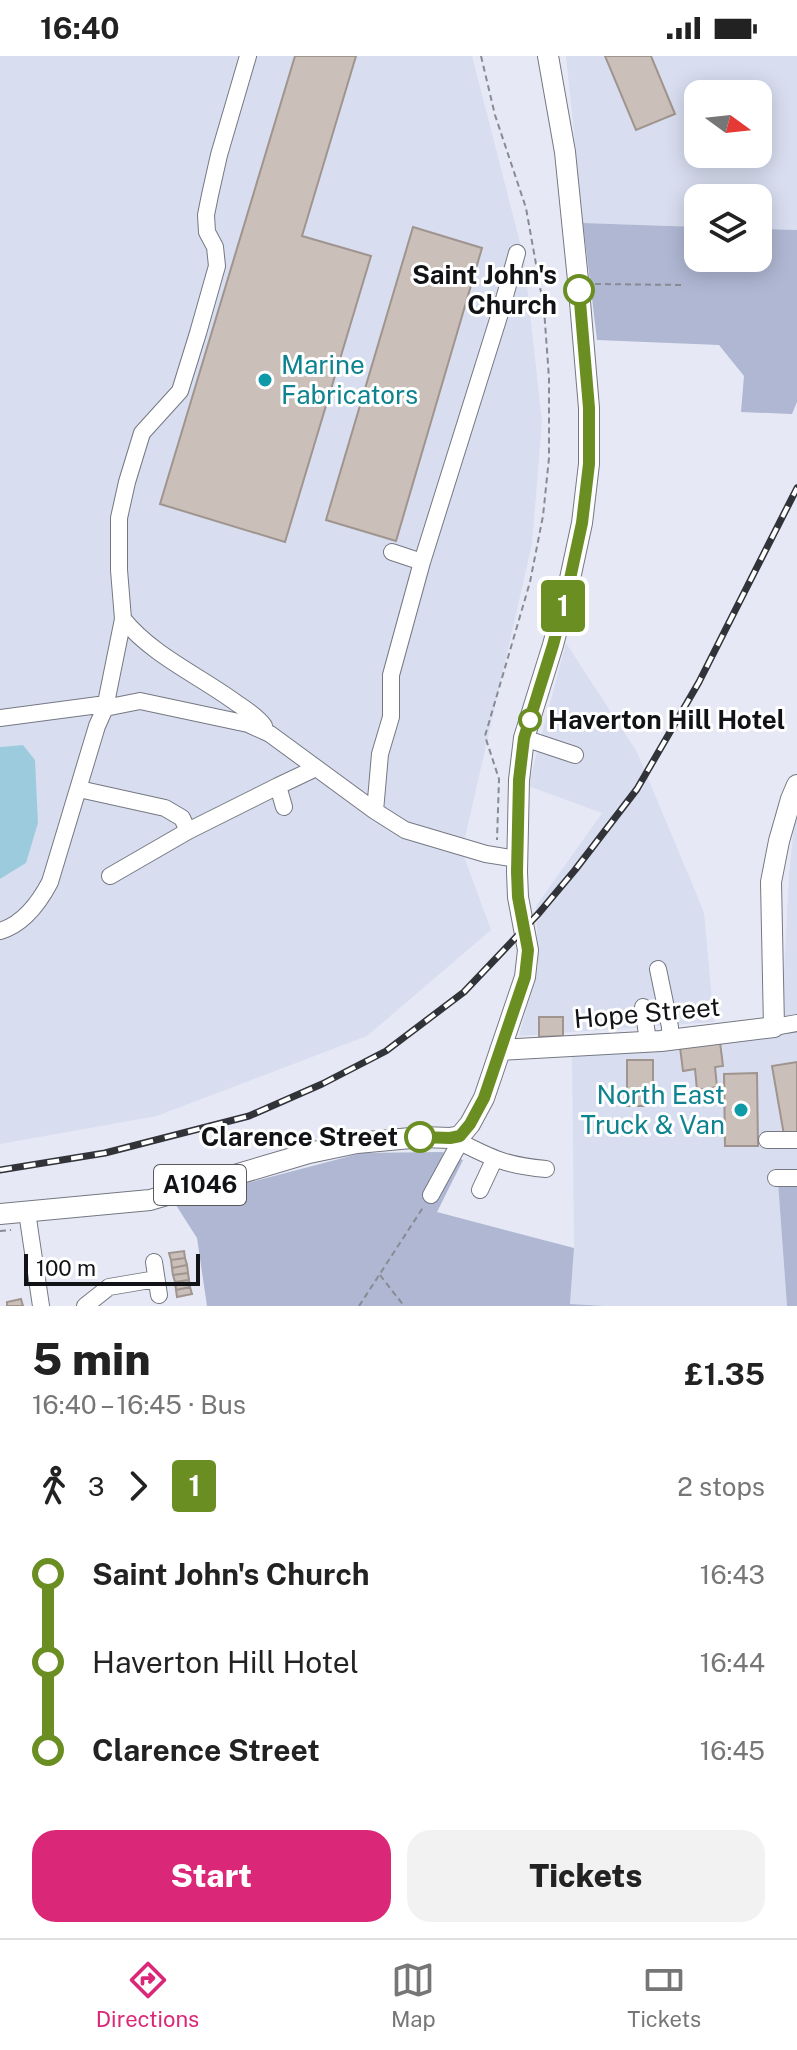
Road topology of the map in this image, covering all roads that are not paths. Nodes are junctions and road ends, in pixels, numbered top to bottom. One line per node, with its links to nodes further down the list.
1 (248, 56): 6 (street)
2 (548, 56): 10 (main road)
3 (517, 253): 5 (street)
4 (392, 552): 5 (street)
5 (422, 562): 17 (street)
6 (123, 619): 7 (street); 9 (street)
7 (105, 706): 8 (street); 9 (street); 15 (street)
8 (0, 718)
9 (270, 734): 12 (street)
10 (524, 738): 11 (street); 19 (main road)
11 (575, 755)
12 (316, 768): 14 (street); 17 (street)
13 (797, 785): 25 (main road)
14 (278, 786): 16 (street); 18 (street)
15 (79, 789): 18 (street); 21 (street)
16 (284, 807)
17 (375, 811): 19 (street)
18 (188, 831): 20 (street)
19 (507, 857): 28 (main road)
20 (110, 876)
21 (0, 931)
22 (658, 969): 26 (street)
23 (643, 1007): 27 (street)
24 (797, 1023): 25 (street, Hope Street)
25 (774, 1027): 26 (main road, Hope Street)
26 (670, 1040): 27 (main road, Hope Street)
27 (648, 1041): 28 (main road, Hope Street)
28 (500, 1050): 29 (main road)
29 (460, 1139): 32 (street); 37 (street); 38 (main road, A1046)
30 (767, 1140): 31 (street)
31 (797, 1140)
32 (494, 1160): 33 (street); 36 (street)
33 (546, 1169)
34 (776, 1178): 35 (street)
35 (797, 1178)
36 (480, 1190)
37 (431, 1195)
38 (27, 1212): 39 (main road, A1046); 41 (street)
39 (0, 1214)
40 (156, 1278): 42 (street)
41 (41, 1306)
42 (85, 1306)

